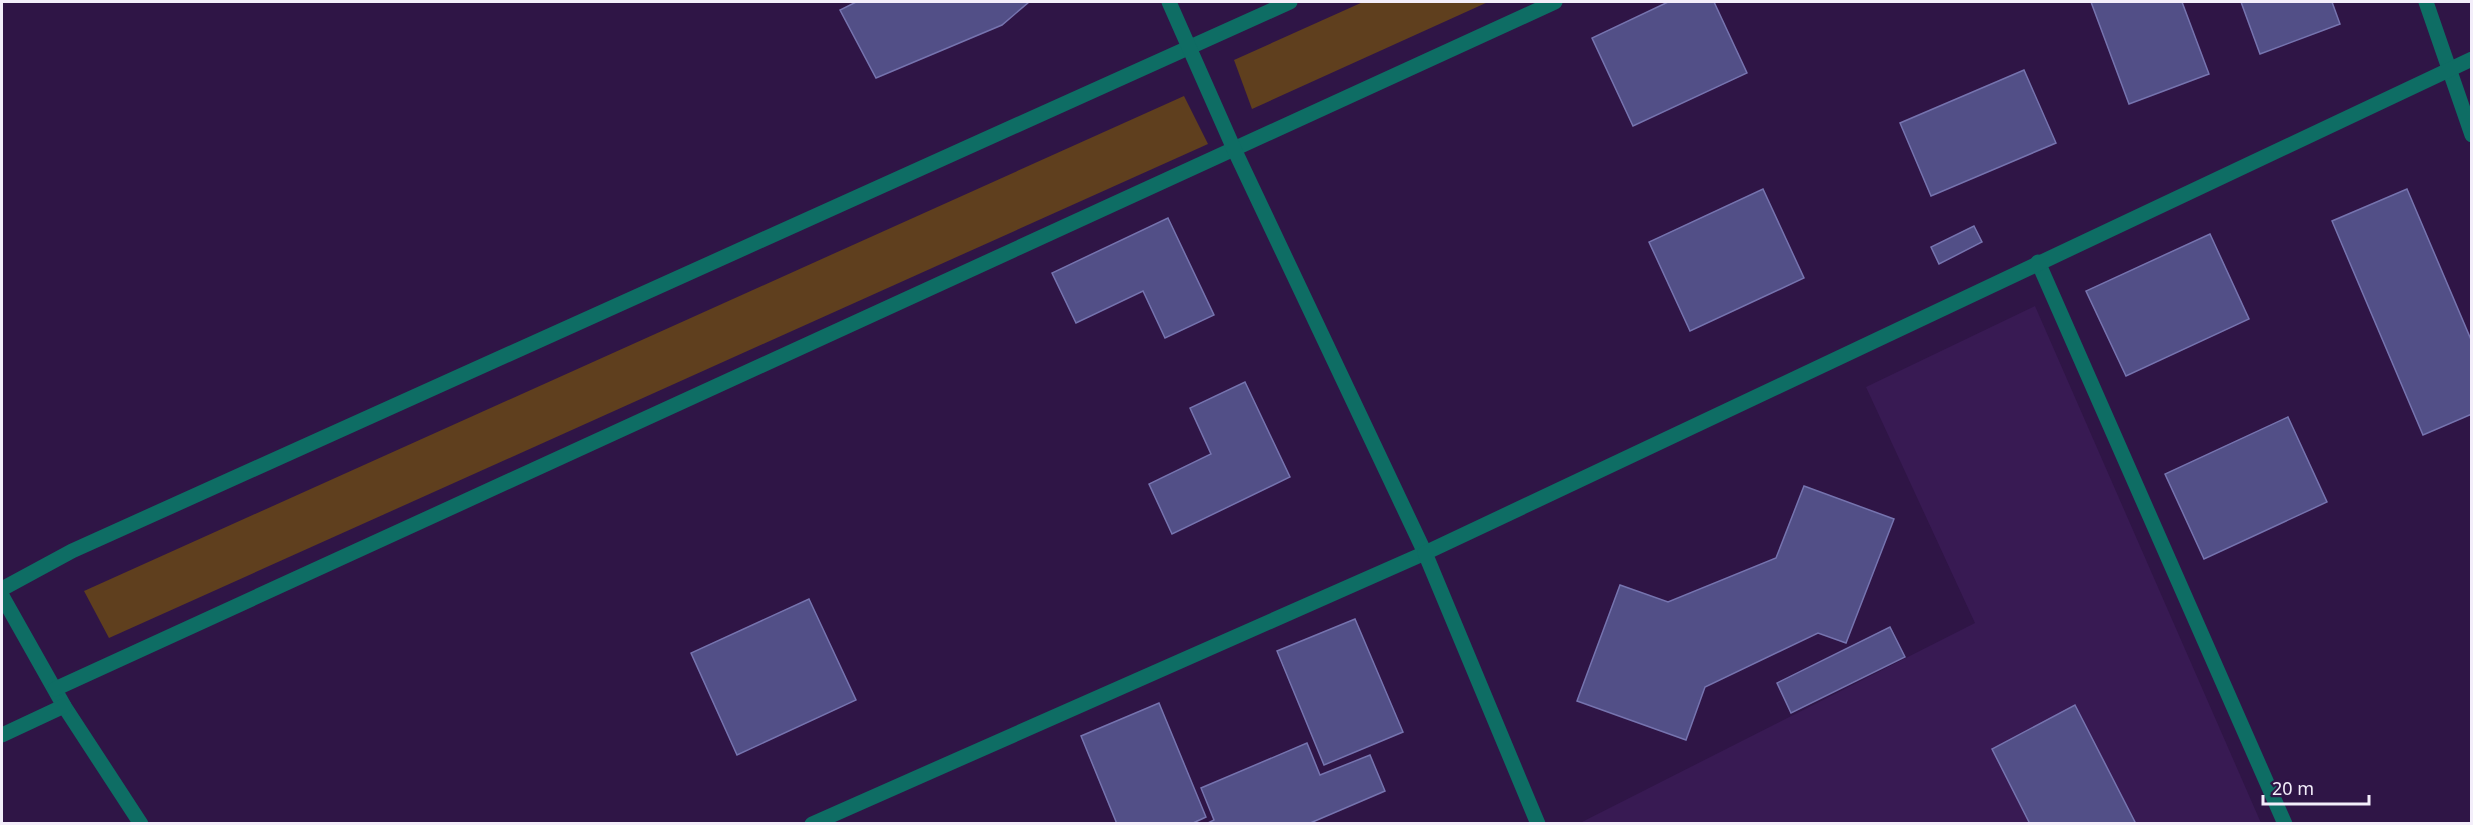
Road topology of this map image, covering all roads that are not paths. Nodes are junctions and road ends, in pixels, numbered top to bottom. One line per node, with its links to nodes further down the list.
1 (1168, 2): 5 (street)
2 (1290, 2): 5 (street)
3 (1555, 2): 9 (street)
4 (2426, 2): 7 (street)
5 (1187, 47): 9 (street); 12 (street)
6 (2472, 59): 7 (street)
7 (2448, 68): 8 (street); 10 (street)
8 (2472, 135)
9 (1234, 149): 11 (street); 14 (street)
10 (2037, 262): 11 (street); 20 (street)
11 (1425, 553): 18 (street); 19 (street)
12 (2, 590)
13 (2, 596): 14 (street)
14 (55, 689): 15 (street)
15 (64, 706): 16 (street); 17 (street)
16 (2, 735)
17 (141, 824)
18 (812, 824)
19 (1538, 824)
20 (2285, 824)

